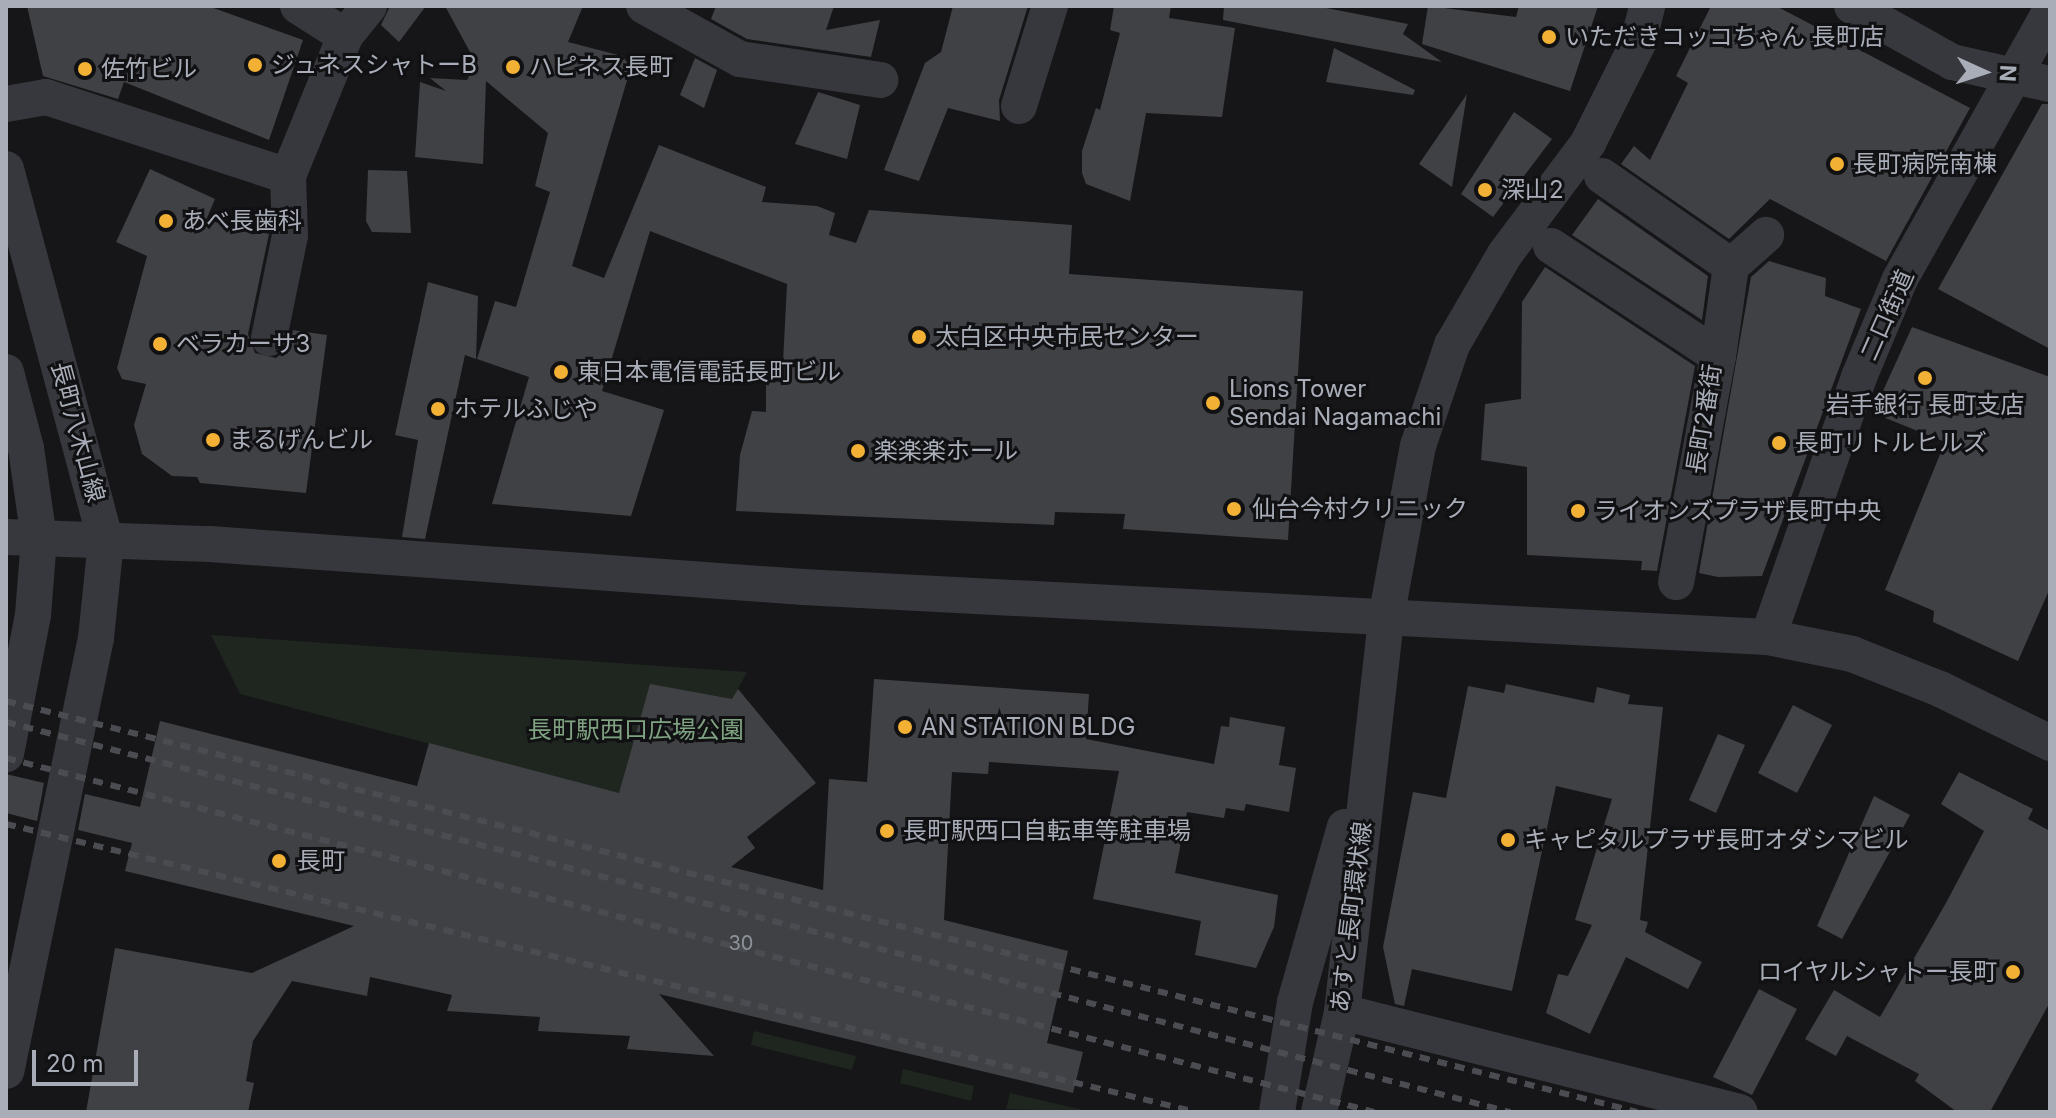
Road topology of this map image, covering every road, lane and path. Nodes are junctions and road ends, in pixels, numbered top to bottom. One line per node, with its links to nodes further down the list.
1 (298, 6): 8 (street)
2 (369, 6): 8 (street)
3 (644, 6): 9 (street)
4 (1050, 6): 12 (street)
5 (1647, 6): 25 (street, あすと長町環状線)
6 (1852, 6): 10 (street)
7 (2050, 12): 10 (street, 二口街道)
8 (345, 36): 14 (street)
9 (880, 80)
10 (2033, 80): 26 (street, 二口街道)
11 (6, 104): 14 (street)
12 (1019, 106)
13 (6, 169): 23 (street, 長町八木山線)
14 (288, 176): 19 (street)
15 (1602, 176): 18 (street)
16 (1766, 235): 18 (street)
17 (1551, 246): 20 (street, 長町2番街)
18 (1731, 266): 20 (street)
19 (269, 338)
20 (1718, 356): 24 (street, 長町2番街)
21 (6, 372): 22 (street)
22 (22, 538): 23 (street); 29 (street)
23 (106, 541): 25 (street); 31 (street, 長町八木山線)
24 (1676, 582)
25 (1386, 618): 26 (street); 27 (street, あすと長町環状線)
26 (1768, 637): 28 (street)
27 (1374, 721): 30 (street, あすと長町環状線); 32 (street, あすと長町環状線)
28 (2050, 743)
29 (6, 754)
30 (1342, 1012): 33 (street, あすと長町環状線); 34 (street)
31 (6, 1071)
32 (1277, 1112)
33 (1319, 1112)
34 (1740, 1112)

